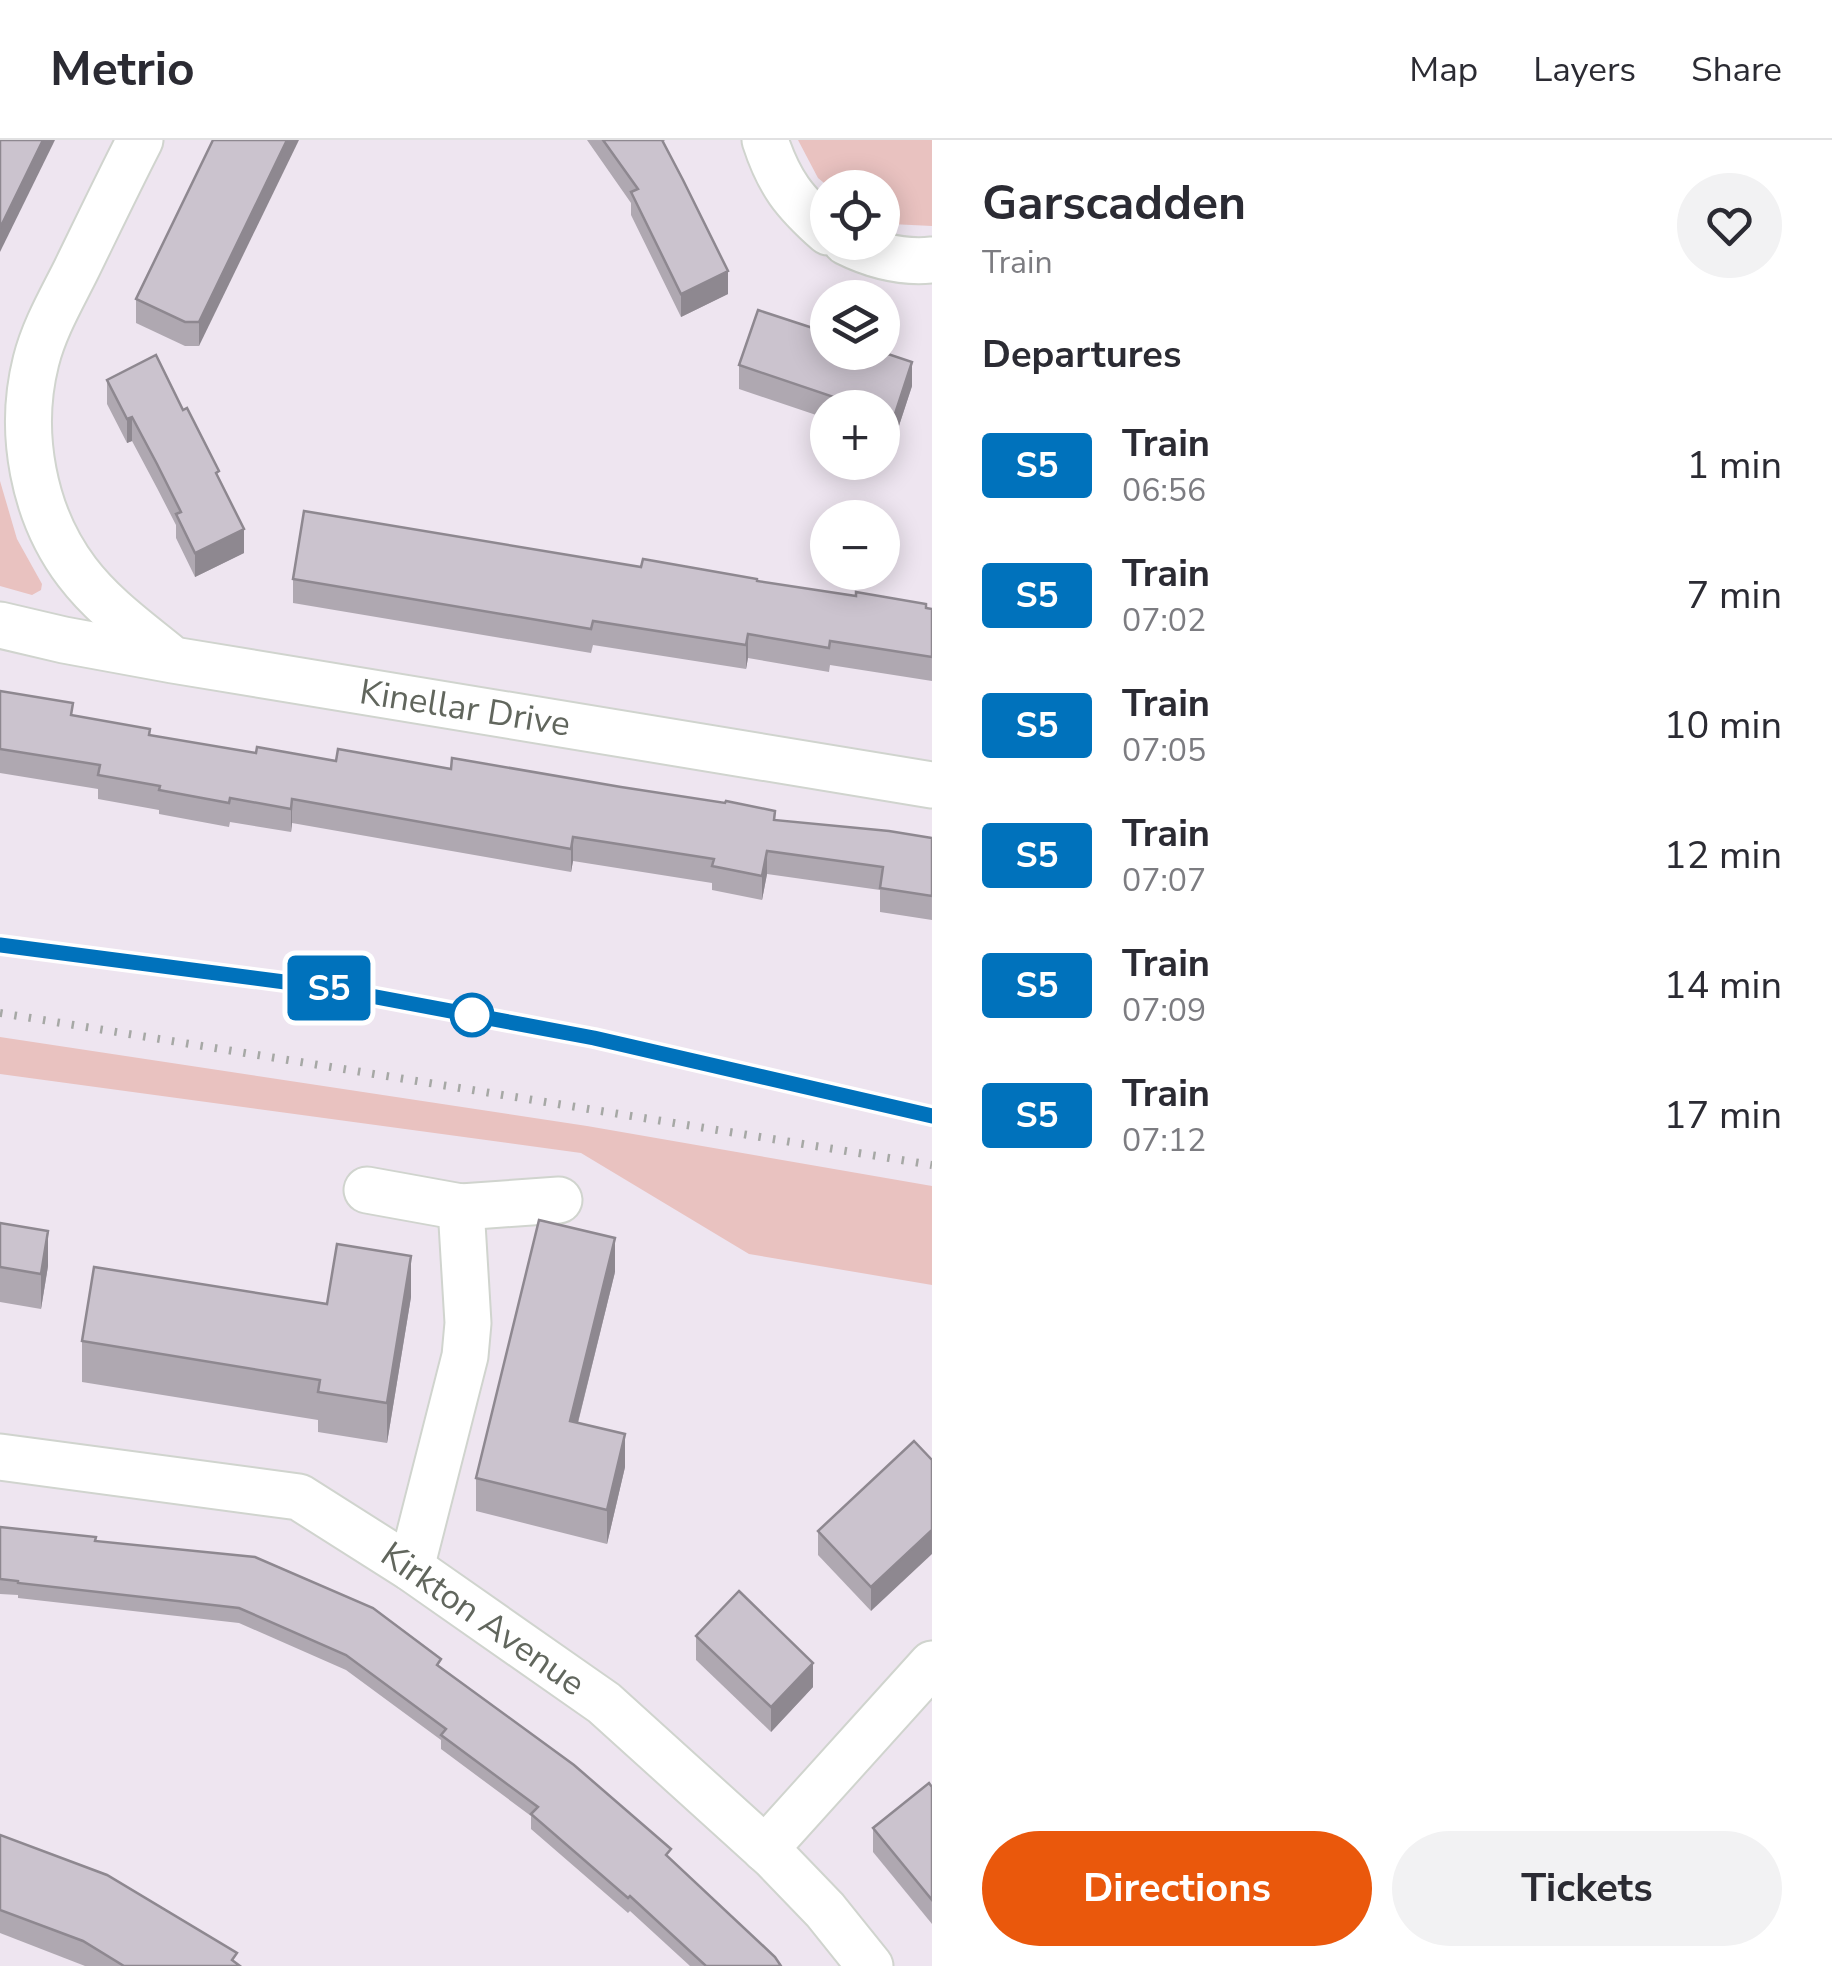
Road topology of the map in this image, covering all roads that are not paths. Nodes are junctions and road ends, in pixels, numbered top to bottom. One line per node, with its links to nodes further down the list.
1 (140, 140): 6 (street)
2 (765, 140): 3 (street)
3 (810, 216)
4 (900, 260): 5 (street)
5 (932, 260)
6 (43, 340): 7 (street); 9 (street)
7 (0, 390)
8 (0, 625): 9 (street, Kinellar Drive)
9 (173, 660): 10 (street, Kinellar Drive)
10 (932, 785)
11 (367, 1190): 13 (street)
12 (559, 1200): 13 (street)
13 (461, 1207): 15 (street)
14 (0, 1457): 15 (street, Kirkton Avenue)
15 (412, 1568): 17 (street, Kirkton Avenue)
16 (932, 1664): 17 (street)
17 (765, 1849): 18 (street, Kirkton Avenue)
18 (870, 1966)

